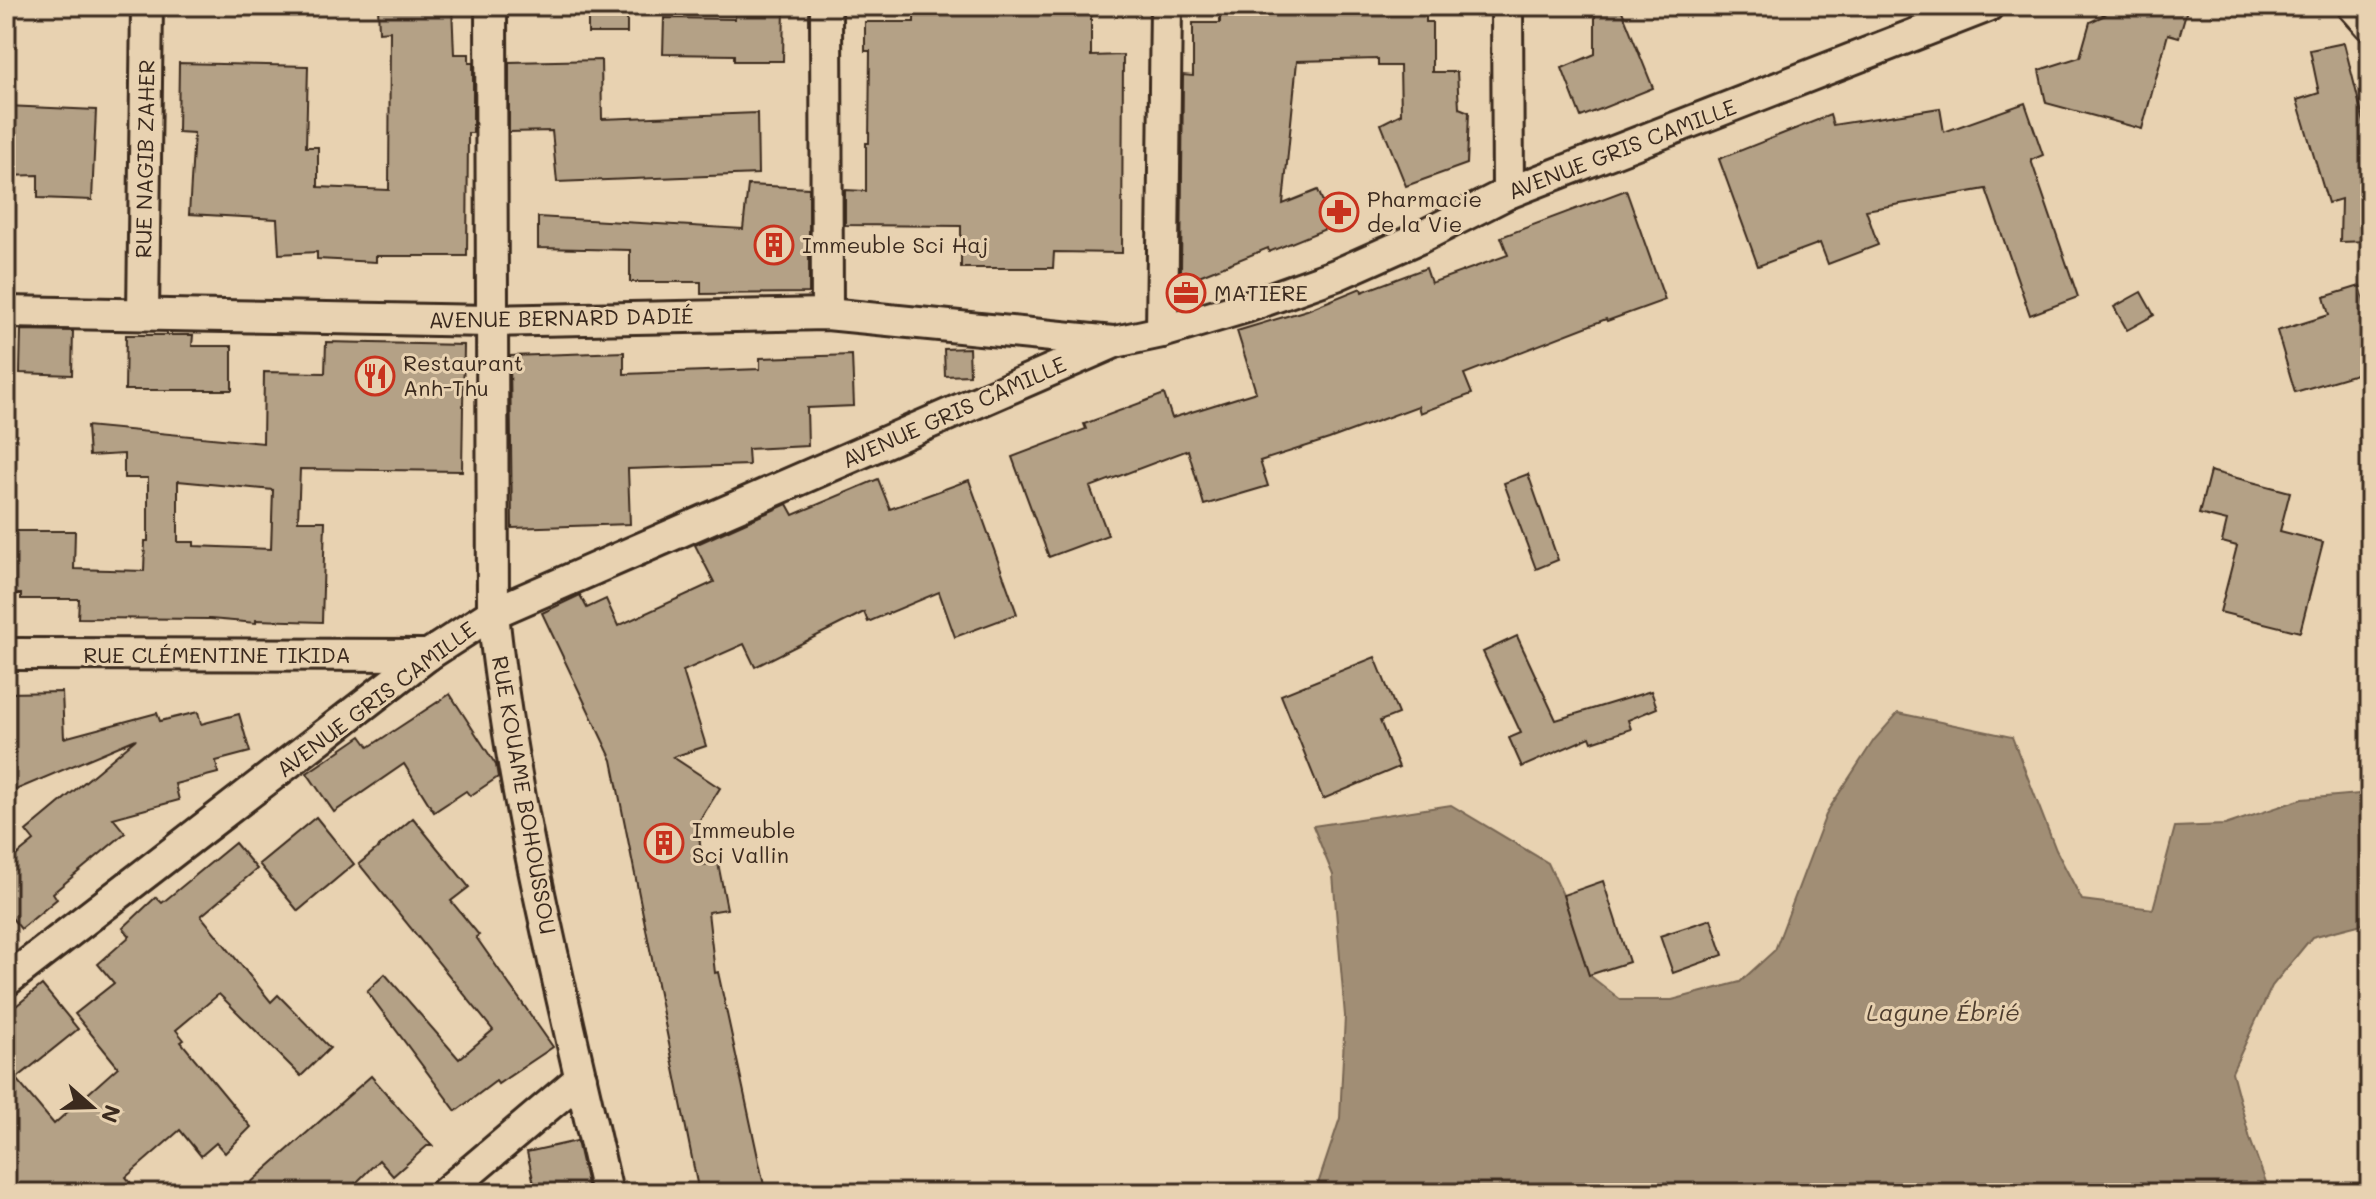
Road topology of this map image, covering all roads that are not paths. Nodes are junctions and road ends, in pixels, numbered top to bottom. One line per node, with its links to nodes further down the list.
1 (147, 6): 11 (street, RUE NAGIB ZAHER)
2 (491, 6): 13 (street, RUE KOUAME BOHOUSSOU)
3 (826, 6): 12 (street)
4 (1166, 6): 14 (street)
5 (1507, 6): 9 (street)
6 (1988, 6): 9 (street, AVENUE GRIS CAMILLE)
7 (2353, 6): 8 (street)
8 (2370, 25)
9 (1508, 193): 14 (street, AVENUE GRIS CAMILLE)
10 (6, 312): 11 (street, AVENUE BERNARD DADIÉ)
11 (143, 313): 13 (street, AVENUE BERNARD DADIÉ)
12 (827, 314): 13 (street, AVENUE BERNARD DADIÉ); 15 (street, AVENUE BERNARD DADIÉ)
13 (491, 321): 16 (street, RUE KOUAME BOHOUSSOU)
14 (1162, 332): 15 (street, AVENUE GRIS CAMILLE)
15 (1115, 342): 16 (street, AVENUE GRIS CAMILLE)
16 (493, 613): 18 (street, AVENUE GRIS CAMILLE); 20 (street, RUE KOUAME BOHOUSSOU)
17 (6, 654): 18 (street, RUE CLÉMENTINE TIKIDA)
18 (428, 655): 19 (street, AVENUE GRIS CAMILLE)
19 (6, 981)
20 (581, 1078): 21 (street); 22 (street, RUE KOUAME BOHOUSSOU)
21 (445, 1193)
22 (607, 1193)

